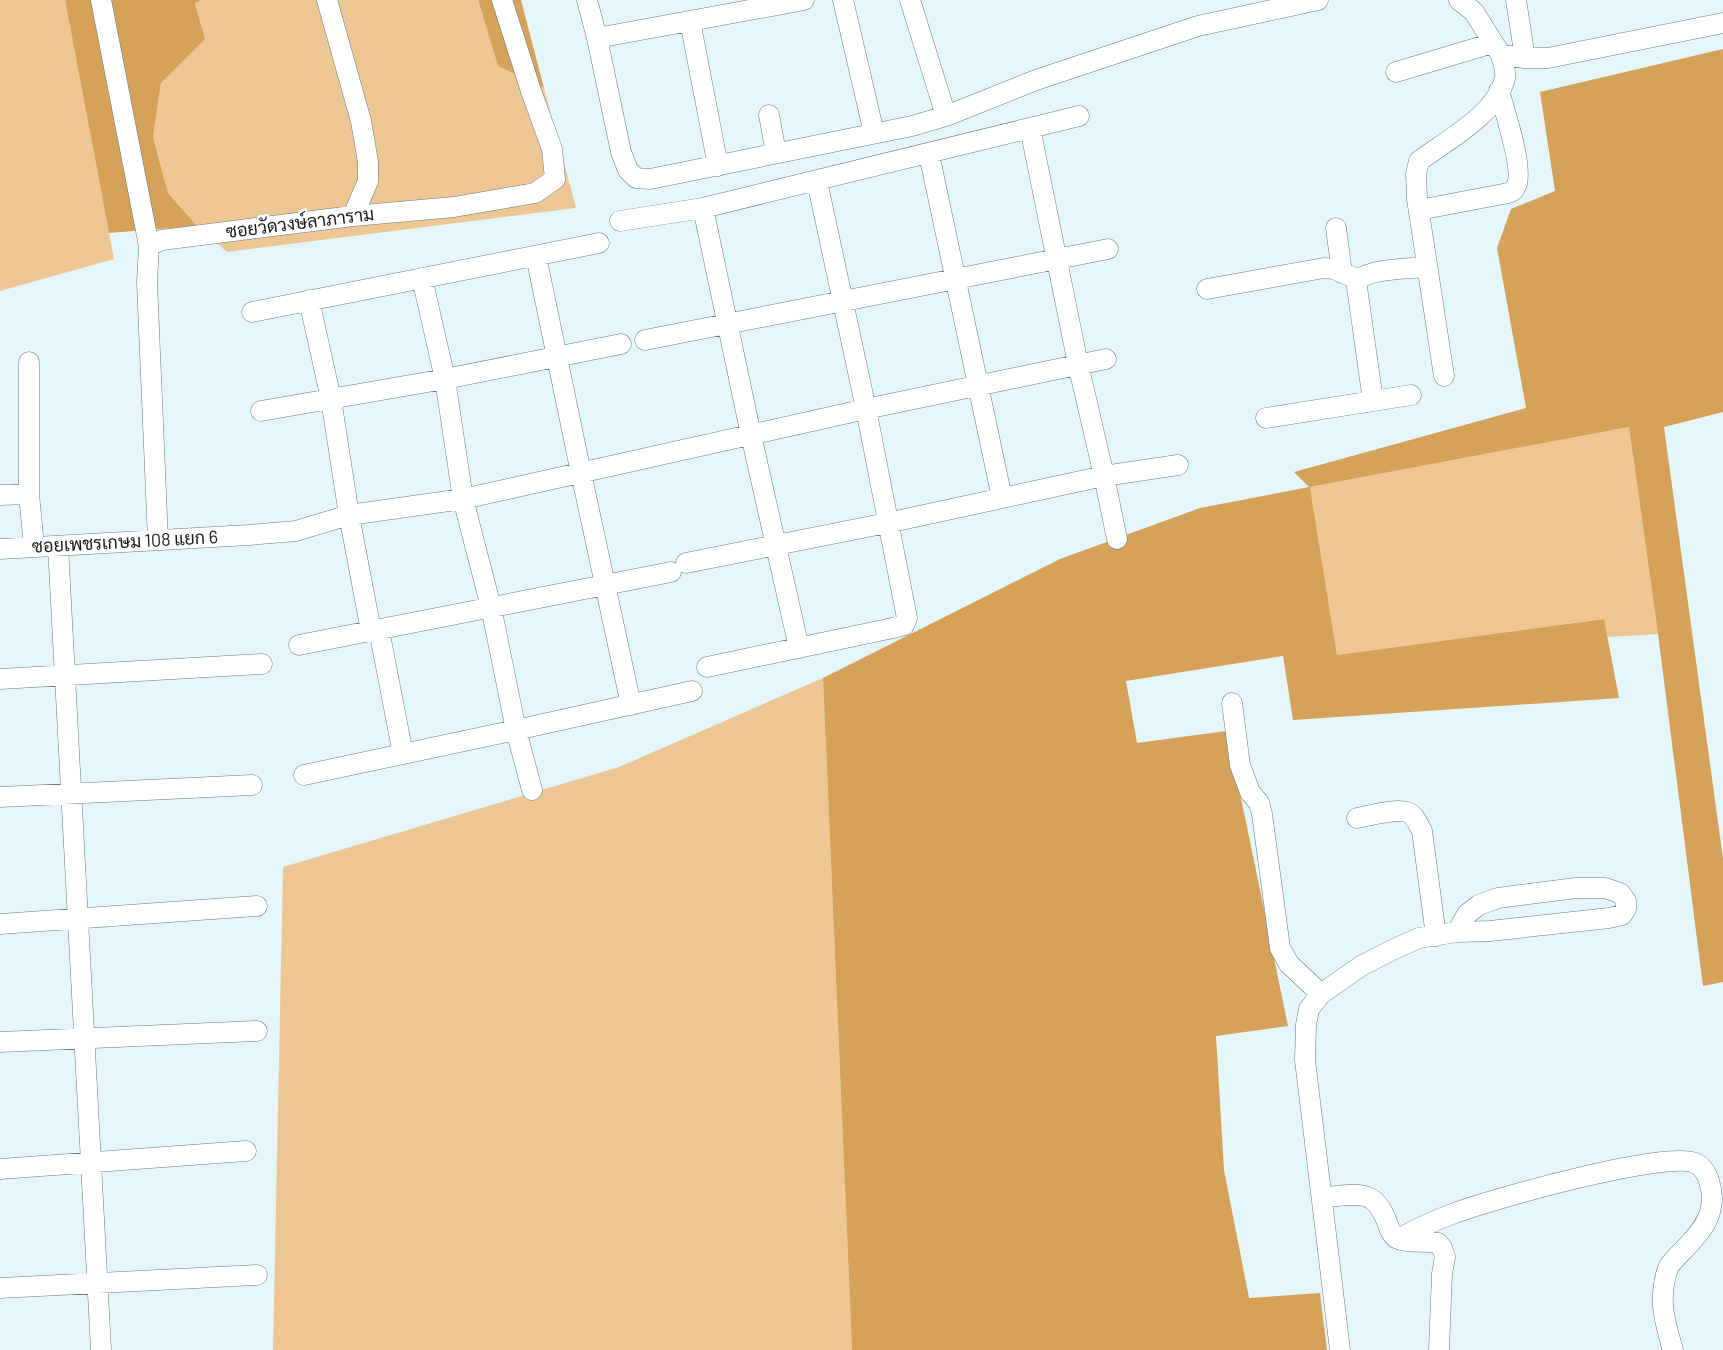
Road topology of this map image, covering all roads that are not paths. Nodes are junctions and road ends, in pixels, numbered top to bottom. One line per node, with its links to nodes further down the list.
1 (101, 0): 33 (street)
2 (327, 0): 29 (street)
3 (502, 0): 29 (street, ซอยวัดวงษ์ลาภาราม)
4 (587, 0): 13 (street)
5 (804, 0): 11 (street)
6 (843, 0): 22 (street)
7 (910, 0): 19 (street)
8 (1318, 0): 19 (street)
9 (1459, 0): 14 (street)
10 (1516, 0): 15 (street)
11 (690, 21): 13 (street); 25 (street)
12 (1723, 23): 15 (street)
13 (597, 38): 25 (street)
14 (1497, 49): 15 (street); 16 (street); 17 (street)
15 (1525, 58)
16 (1396, 72)
17 (1499, 91): 28 (street); 28 (street)
18 (769, 115): 23 (street)
19 (946, 116): 22 (street)
20 (1079, 116): 21 (street)
21 (1030, 128): 24 (street); 36 (street)
22 (874, 133): 23 (street)
23 (776, 153): 25 (street)
24 (929, 154): 26 (street); 40 (street)
25 (718, 166)
26 (817, 181): 27 (street); 43 (street)
27 (703, 208): 30 (street); 45 (street)
28 (1419, 210): 37 (street)
29 (353, 216): 33 (street, ซอยวัดวงษ์ลาภาราม)
30 (621, 221)
31 (1336, 228): 38 (street)
32 (599, 243): 35 (street)
33 (148, 246): 72 (street)
34 (1108, 249): 36 (street)
35 (536, 256): 39 (street); 48 (street)
36 (1058, 259): 40 (street); 51 (street)
37 (1428, 267): 38 (street); 52 (street)
38 (1351, 276): 41 (street); 57 (street)
39 (422, 278): 42 (street); 53 (street)
40 (955, 279): 43 (street); 54 (street)
41 (1207, 289)
42 (309, 300): 44 (street); 56 (street)
43 (841, 302): 45 (street); 58 (street)
44 (252, 312)
45 (729, 324): 46 (street); 61 (street)
46 (645, 340)
47 (621, 344): 48 (street)
48 (557, 357): 53 (street); 63 (street)
49 (1106, 359): 51 (street, ซอยเพชรเกษม 108 แยก 6)
50 (29, 362): 65 (street)
51 (1078, 364): 54 (street, ซอยเพชรเกษม 108 แยก 6); 64 (street)
52 (1444, 376)
53 (445, 379): 56 (street); 68 (street)
54 (979, 385): 58 (street, ซอยเพชรเกษม 108 แยก 6); 67 (street)
55 (1411, 395): 57 (street)
56 (331, 399): 59 (street); 69 (street)
57 (1373, 401): 60 (street)
58 (866, 409): 61 (street, ซอยเพชรเกษม 108 แยก 6); 70 (street)
59 (261, 411)
60 (1266, 418)
61 (751, 435): 63 (street, ซอยเพชรเกษม 108 แยก 6); 73 (street)
62 (1178, 465): 64 (street)
63 (581, 473): 68 (street, ซอยเพชรเกษม 108 แยก 6); 77 (street)
64 (1104, 476): 67 (street); 71 (street)
65 (29, 494): 66 (street); 75 (street)
66 (0, 495)
67 (1002, 498): 70 (street)
68 (463, 499): 69 (street, ซอยเพชรเกษม 108 แยก 6); 78 (street)
69 (349, 515): 72 (street, ซอยเพชรเกษม 108 แยก 6); 79 (street)
70 (887, 523): 73 (street); 81 (street)
71 (1117, 539)
72 (158, 540): 74 (street, ซอยเพชรเกษม 108 แยก 6)
73 (777, 545): 77 (street); 81 (street)
74 (58, 546): 75 (street, ซอยเพชรเกษม 108 แยก 6); 84 (street)
75 (34, 547): 76 (street, ซอยเพชรเกษม 108 แยก 6)
76 (0, 549)
77 (606, 585): 78 (street); 88 (street)
78 (491, 608): 79 (street); 89 (street)
79 (375, 631): 80 (street); 90 (street)
80 (299, 645)
81 (799, 648): 83 (street)
82 (262, 664): 84 (street)
83 (707, 667)
84 (64, 676): 85 (street); 94 (street)
85 (0, 679)
86 (692, 691): 88 (street)
87 (1232, 703): 102 (street)
88 (631, 705): 89 (street)
89 (516, 730): 90 (street); 93 (street)
90 (403, 754): 91 (street)
91 (304, 775)
92 (252, 785): 94 (street)
93 (531, 790)
94 (71, 793): 95 (street); 98 (street)
95 (0, 796)
96 (1357, 818): 101 (street)
97 (257, 906): 98 (street)
98 (78, 918): 99 (street); 104 (street)
99 (0, 924)
100 (1457, 932): 100 (street); 101 (street)
101 (1436, 936): 102 (street)
102 (1321, 994): 109 (street)
103 (257, 1032): 104 (street)
104 (85, 1039): 105 (street); 107 (street)
105 (0, 1042)
106 (246, 1151): 107 (street)
107 (92, 1162): 108 (street); 112 (street)
108 (0, 1169)
109 (1322, 1197): 110 (street); 115 (street)
110 (1398, 1239): 116 (street); 117 (street)
111 (257, 1275): 112 (street)
112 (98, 1283): 113 (street); 114 (street)
113 (0, 1288)
114 (101, 1350)
115 (1340, 1350)
116 (1439, 1350)
117 (1673, 1350)

